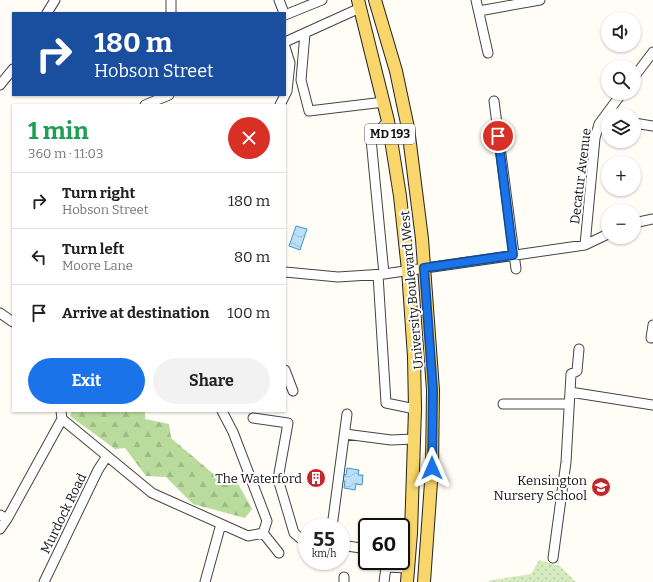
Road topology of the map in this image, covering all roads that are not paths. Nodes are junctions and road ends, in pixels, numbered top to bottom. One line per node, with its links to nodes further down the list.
1 (55, 0): 10 (street)
2 (171, 0): 11 (street)
3 (279, 0): 12 (street)
4 (322, 0): 13 (street)
5 (375, 0): 36 (main road, University Boulevard West / MD 193)
6 (476, 0): 9 (street)
7 (540, 0): 9 (street)
8 (359, 4): 14 (street); 25 (main road, University Boulevard West / MD 193)
9 (479, 11): 18 (street)
10 (48, 12)
11 (171, 12)
12 (283, 12)
13 (286, 13)
14 (305, 33): 15 (street); 25 (street)
15 (286, 42)
16 (286, 50): 22 (street)
17 (653, 52): 19 (street)
18 (488, 53)
19 (641, 68)
20 (12, 70): 21 (street)
21 (0, 85)
22 (286, 93)
23 (167, 96): 26 (street)
24 (494, 101): 35 (street)
25 (384, 102): 27 (main road, University Boulevard West / MD 193)
26 (147, 104)
27 (388, 121): 38 (main road, University Boulevard West / MD 193); 40 (street)
28 (601, 122): 34 (street, Decatur Avenue)
29 (641, 124): 30 (street)
30 (653, 126)
31 (653, 219): 32 (street)
32 (641, 222)
33 (601, 237): 34 (street)
34 (585, 245): 35 (street)
35 (513, 255): 36 (street); 37 (street)
36 (424, 268): 38 (street); 75 (main road, University Boulevard West / MD 193)
37 (516, 269)
38 (408, 270): 40 (street); 52 (main road, University Boulevard West / MD 193)
39 (286, 272): 40 (street)
40 (381, 274): 52 (street)
41 (0, 313): 42 (street)
42 (12, 321)
43 (653, 325): 44 (street)
44 (651, 338)
45 (579, 349): 48 (street)
46 (286, 373): 47 (street)
47 (293, 391)
48 (570, 392): 50 (street); 51 (street)
49 (503, 404): 50 (street)
50 (568, 404): 68 (street)
51 (653, 406)
52 (415, 409): 58 (main road, University Boulevard West / MD 193)
53 (223, 412): 65 (street)
54 (347, 414): 57 (street)
55 (61, 415): 59 (street); 60 (street)
56 (252, 418): 66 (street)
57 (345, 434): 58 (street); 61 (street)
58 (414, 440): 62 (main road, University Boulevard West / MD 193)
59 (107, 456): 63 (street); 71 (street, Murdock Road)
60 (3, 517): 64 (street)
61 (333, 518)
62 (408, 518)
63 (221, 524): 65 (street); 72 (street)
64 (0, 529)
65 (263, 533): 67 (street)
66 (298, 536)
67 (279, 553)
68 (553, 558)
69 (386, 570): 73 (street)
70 (408, 570): 74 (main road, University Boulevard West / MD 193)
71 (44, 582)
72 (205, 582)
73 (384, 582)
74 (406, 582)
75 (424, 582)

